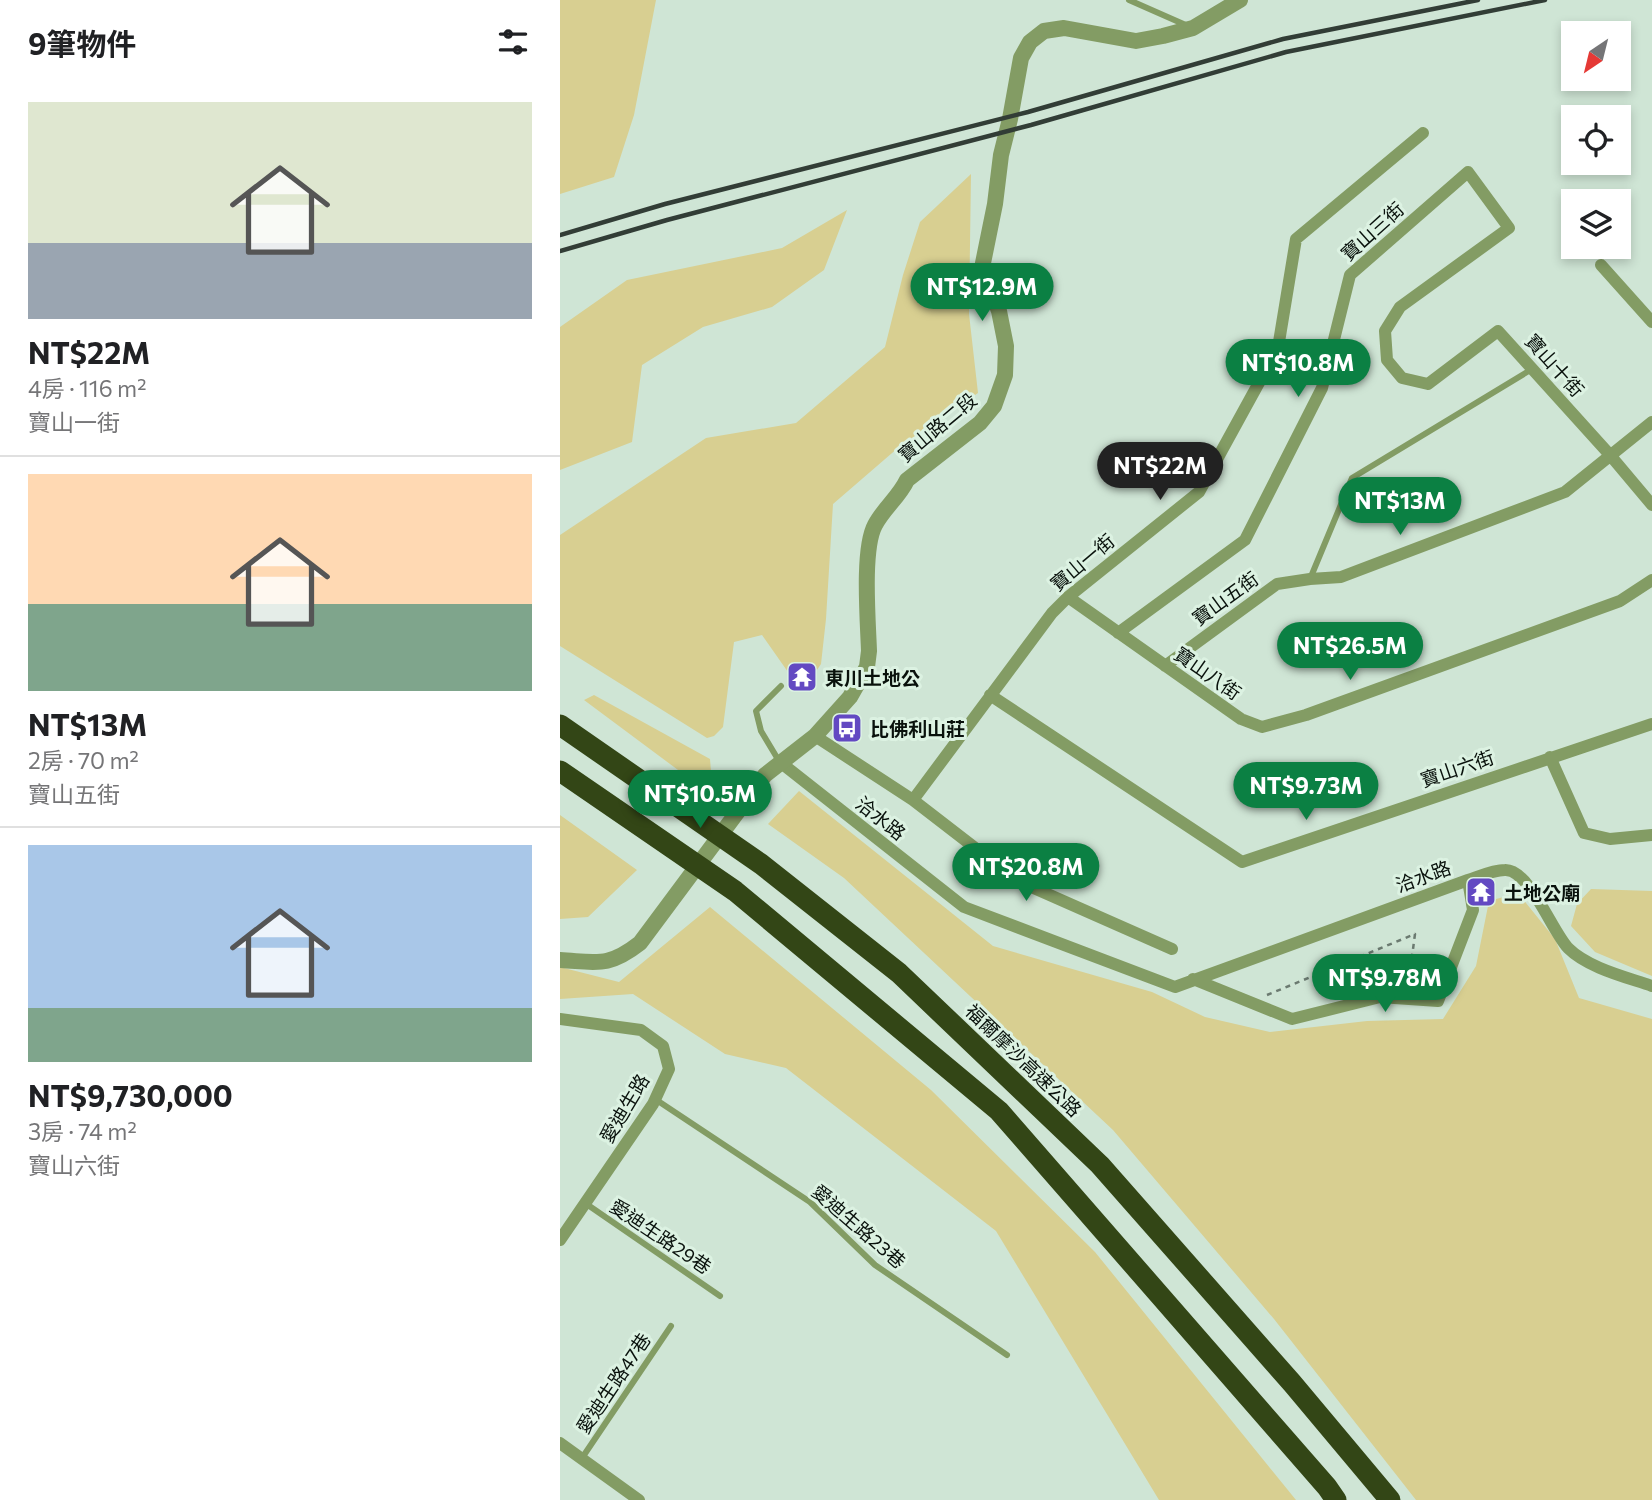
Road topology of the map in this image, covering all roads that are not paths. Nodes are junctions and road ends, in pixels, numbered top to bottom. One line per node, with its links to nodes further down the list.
1 (1129, 0): 3 (lane)
2 (1240, 0): 3 (street, 寶山路二段)
3 (1193, 28): 21 (street, 寶山路二段)
4 (1423, 133): 14 (street, 寶山一街)
5 (1468, 172): 8 (street, 寶山十街); 15 (street, 寶山三街)
6 (1601, 265): 7 (street)
7 (1652, 322)
8 (1532, 369): 10 (street, 寶山十街); 12 (lane)
9 (1652, 422): 10 (street, 寶山五街)
10 (1610, 455): 11 (street, 寶山十街); 12 (street, 寶山五街)
11 (1652, 505)
12 (1310, 579): 16 (street, 寶山五街)
13 (1652, 580): 16 (street, 寶山八街)
14 (1068, 597): 15 (street, 寶山八街); 18 (street, 寶山一街)
15 (1118, 633): 16 (street, 寶山八街)
16 (1165, 666)
17 (780, 686): 23 (lane)
18 (990, 695): 22 (street, 寶山六街); 25 (street, 寶山一街)
19 (560, 724): 43 (highway, 福爾摩沙高速公路)
20 (1652, 724): 22 (street, 寶山六街)
21 (815, 736): 23 (street, 寶山路二段); 25 (street)
22 (1550, 757): 26 (street)
23 (780, 762): 29 (street, 寶山路二段); 30 (street, 洽水路)
24 (560, 771): 42 (highway)
25 (913, 800): 28 (street)
26 (1652, 835)
27 (1468, 880): 30 (street, 洽水路); 30 (street, 洽水路); 31 (street, 洽水路)
28 (1172, 949)
29 (560, 960)
30 (1193, 979)
31 (1652, 986)
32 (560, 1020): 33 (street, 愛迪生路)
33 (655, 1099): 34 (street, 愛迪生路); 38 (lane, 愛迪生路23巷)
34 (585, 1203): 35 (street, 愛迪生路); 36 (lane, 愛迪生路29巷)
35 (560, 1241)
36 (720, 1296)
37 (671, 1326): 40 (lane, 愛迪生路47巷)
38 (1007, 1354)
39 (560, 1443): 40 (street)
40 (582, 1458): 41 (street)
41 (639, 1500)
42 (1336, 1500)
43 (1390, 1500)

